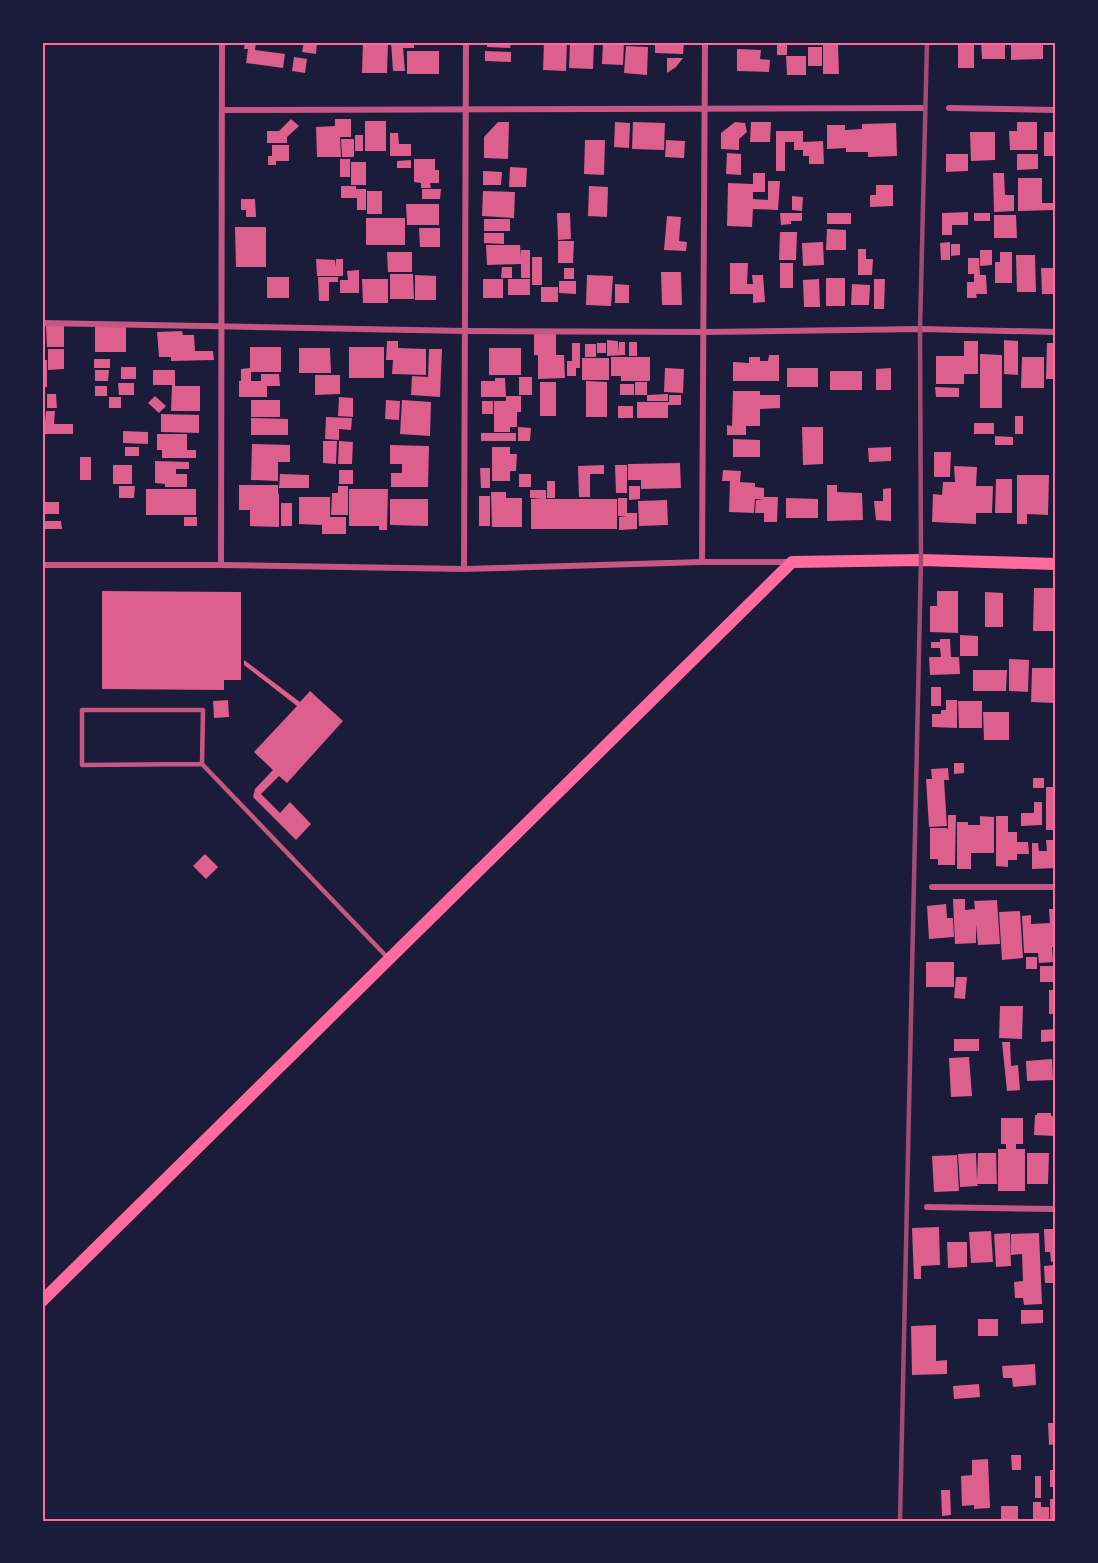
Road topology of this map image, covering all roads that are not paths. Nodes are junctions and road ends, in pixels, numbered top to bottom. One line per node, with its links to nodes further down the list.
1 (222, 42): 8 (street)
2 (466, 42): 7 (street)
3 (705, 42): 4 (street)
4 (705, 108): 5 (street); 7 (street); 13 (street)
5 (924, 108)
6 (949, 108): 9 (street)
7 (465, 109): 8 (street); 12 (street)
8 (222, 110): 11 (street)
9 (1056, 110)
10 (42, 323): 11 (street)
11 (222, 327): 12 (street); 19 (street)
12 (465, 331): 13 (street); 20 (street)
13 (704, 332): 14 (street); 16 (street)
14 (1056, 332)
15 (792, 561): 16 (street); 17 (main road); 24 (main road)
16 (702, 562): 20 (street)
17 (1056, 564)
18 (42, 565): 19 (street)
19 (221, 565): 20 (street)
20 (464, 569)
21 (202, 764): 21 (lane); 24 (lane)
22 (932, 887): 23 (street)
23 (1056, 887)
24 (388, 958): 27 (main road)
25 (927, 1207): 26 (street)
26 (1056, 1209)
27 (42, 1301)

